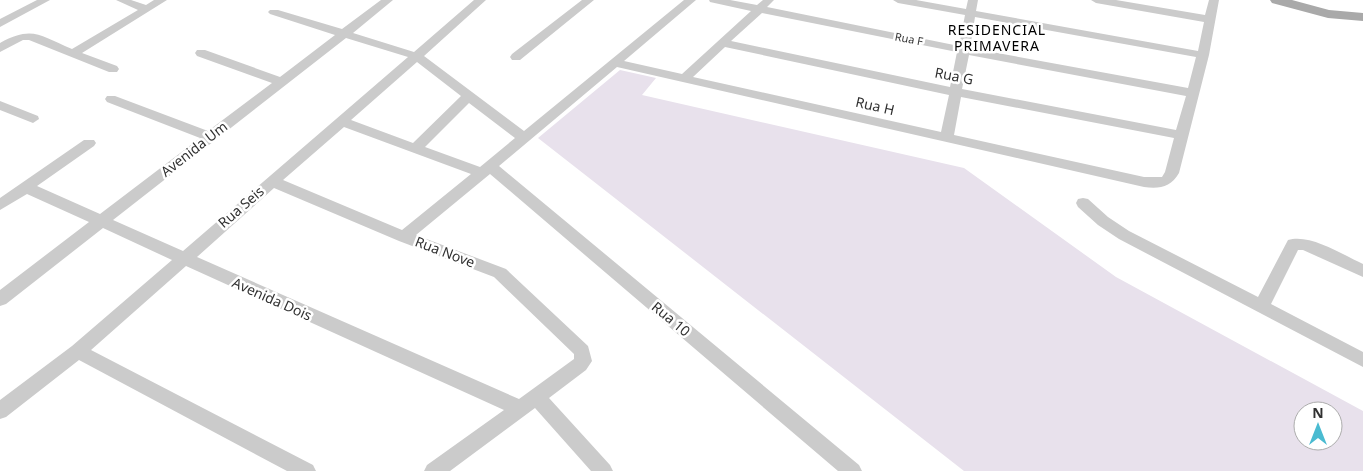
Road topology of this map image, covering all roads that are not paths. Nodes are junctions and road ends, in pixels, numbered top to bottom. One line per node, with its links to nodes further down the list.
1 (45, 0): 20 (street)
2 (121, 0): 14 (street)
3 (162, 0): 14 (street)
4 (388, 0): 21 (street, Avenida Um)
5 (481, 0): 28 (street, Rua Seis)
6 (590, 0): 29 (street)
7 (769, 0): 16 (street)
8 (898, 0): 17 (street)
9 (973, 0): 17 (street)
10 (1096, 0): 19 (street)
11 (1214, 0): 19 (street)
12 (1277, 0): 18 (main road)
13 (700, 2): 16 (street, Rua F); 30 (street)
14 (146, 9): 25 (street)
15 (274, 12): 21 (street)
16 (756, 13): 22 (street); 24 (street, Rua F)
17 (970, 13): 24 (street); 27 (street)
18 (1363, 17)
19 (1209, 19): 27 (street)
20 (0, 24)
21 (344, 34): 28 (street); 33 (street, Avenida Um)
22 (723, 43): 32 (street); 34 (street, Rua G)
23 (0, 48): 25 (street)
24 (963, 50): 34 (street); 35 (street, Rua F)
25 (73, 53): 31 (street)
26 (201, 53): 33 (street)
27 (1203, 55): 35 (street)
28 (416, 56): 36 (street); 40 (street, Rua Seis)
29 (516, 57)
30 (615, 63): 32 (street, Rua H); 44 (street)
31 (113, 68)
32 (685, 78): 43 (street, Rua H)
33 (282, 82): 42 (street, Avenida Um)
34 (955, 92): 41 (street, Rua G); 43 (street)
35 (1193, 93): 41 (street)
36 (469, 96): 44 (street); 46 (street)
37 (112, 99): 42 (street)
38 (0, 105): 39 (street)
39 (33, 119)
40 (341, 121): 46 (street, Rua 10); 48 (street, Rua Seis)
41 (1181, 135): 43 (street, Rua H)
42 (210, 137): 52 (street, Avenida Um)
43 (947, 137)
44 (524, 138): 47 (street)
45 (89, 143): 49 (street)
46 (416, 148): 47 (street, Rua 10)
47 (486, 170): 53 (street); 66 (street, Rua 10)
48 (271, 181): 53 (street, Rua Nove); 54 (street, Rua Seis)
49 (25, 188): 51 (street); 52 (street, Avenida Dois)
50 (1083, 203): 57 (street)
51 (0, 205)
52 (100, 221): 54 (street, Avenida Dois); 56 (street, Avenida Um)
53 (404, 237): 60 (street, Rua Nove)
54 (182, 259): 58 (street, Rua Seis); 61 (street, Avenida Dois)
55 (1363, 271): 57 (street)
56 (0, 299)
57 (1261, 307): 59 (street)
58 (78, 351): 62 (street, Rua Seis); 63 (street)
59 (1363, 360)
60 (536, 397): 61 (street); 65 (street)
61 (520, 408): 64 (street)
62 (0, 412)
63 (306, 471)
64 (434, 471)
65 (603, 471)
66 (852, 471)

